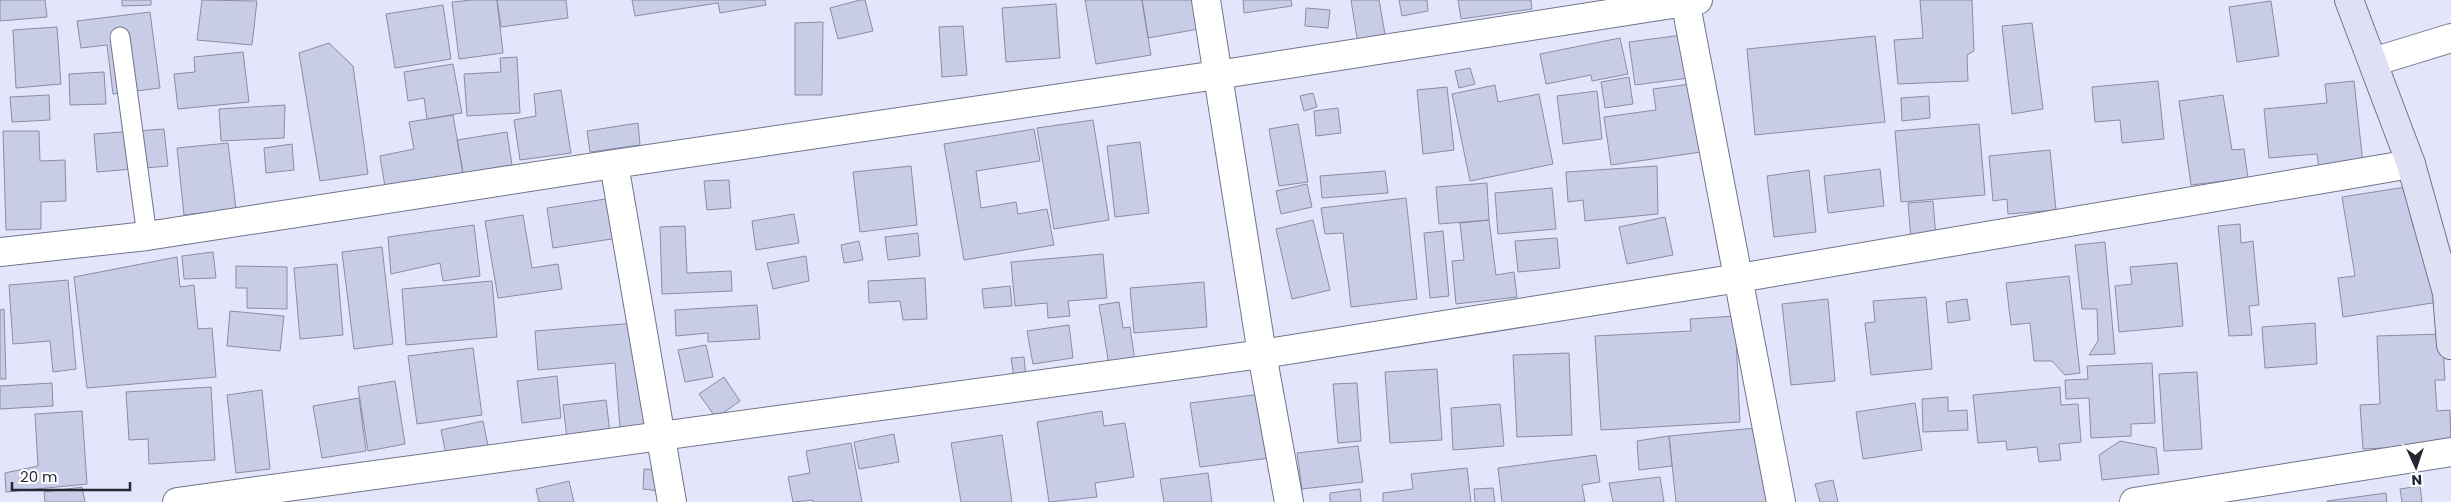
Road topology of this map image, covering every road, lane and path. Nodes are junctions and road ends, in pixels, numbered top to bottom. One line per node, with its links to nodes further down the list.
1 (1206, 0): 7 (street)
2 (2349, 0): 6 (street)
3 (1689, 1): 7 (street); 12 (street)
4 (120, 37): 10 (lane)
5 (2451, 38): 6 (street)
6 (2374, 62): 9 (street)
7 (1217, 75): 8 (street); 14 (street)
8 (614, 164): 10 (street); 15 (street)
9 (2411, 164): 12 (street); 13 (street)
10 (147, 236): 11 (street)
11 (0, 252)
12 (1739, 278): 14 (street); 20 (street)
13 (2451, 344)
14 (1262, 354): 15 (street); 19 (street)
15 (660, 435): 17 (street); 18 (street)
16 (2451, 452): 21 (street)
17 (177, 502)
18 (672, 502)
19 (1289, 502)
20 (1781, 502)
21 (2134, 502)

